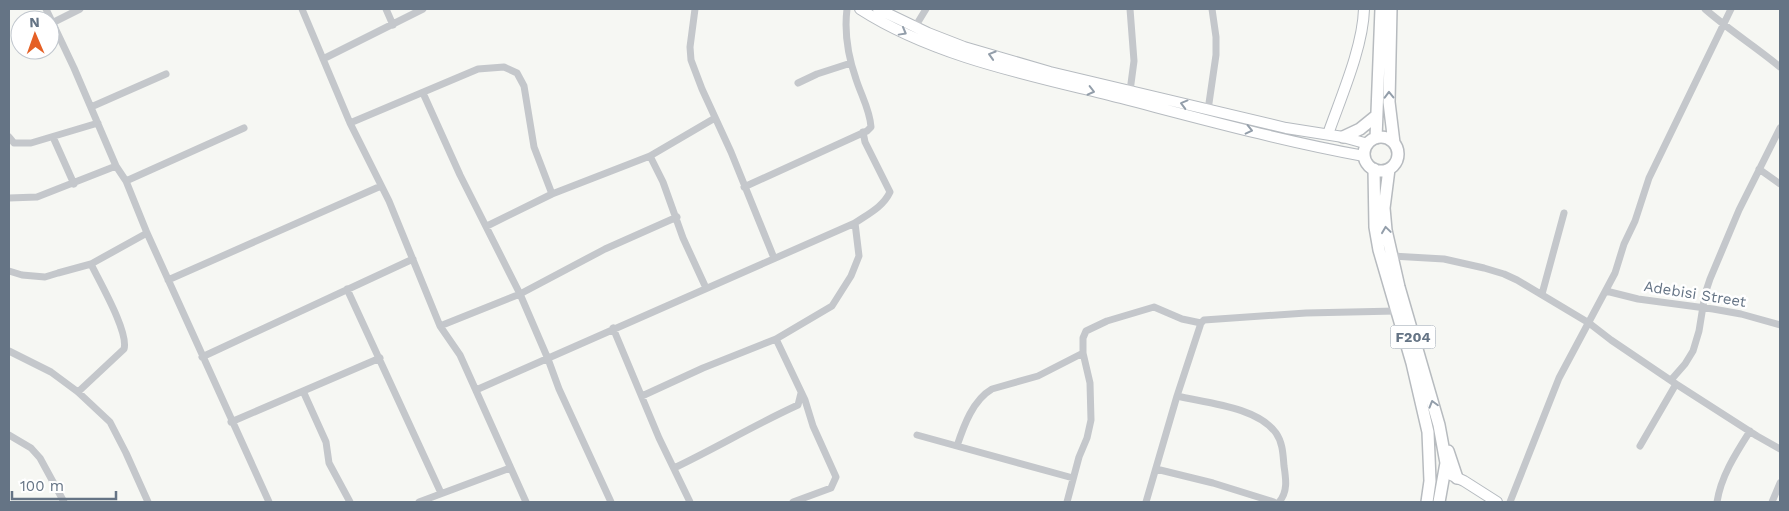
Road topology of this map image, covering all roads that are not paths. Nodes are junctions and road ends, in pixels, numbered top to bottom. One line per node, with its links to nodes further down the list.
1 (80, 9): 17 (street)
2 (302, 9): 22 (street)
3 (386, 9): 19 (street)
4 (422, 9): 19 (street)
5 (695, 9): 32 (street)
6 (847, 9): 23 (street)
7 (860, 9): 45 (main road, one-way to 45)
8 (878, 9): 20 (main road)
9 (926, 9): 20 (street)
10 (1130, 9): 27 (street)
11 (1212, 9): 30 (street)
12 (1364, 9): 38 (main road)
13 (1381, 9): 31 (main road)
14 (1390, 9): 43 (main road, F204, one-way to 14)
15 (1705, 9): 18 (street)
16 (1731, 9): 18 (street)
17 (60, 19)
18 (1722, 24): 24 (street); 71 (street)
19 (393, 25): 22 (street)
20 (915, 27): 27 (main road, one-way to 20)
21 (60, 40): 29 (street)
22 (323, 59): 34 (street)
23 (851, 63): 26 (street); 37 (street)
24 (1780, 67)
25 (166, 74): 29 (street)
26 (798, 83)
27 (1130, 91): 30 (main road, one-way to 27)
28 (423, 93): 34 (street); 55 (street); 60 (street)
29 (91, 107): 33 (street)
30 (1208, 110): 38 (main road)
31 (1376, 116): 41 (main road); 42 (main road)
32 (715, 118): 44 (street); 54 (street)
33 (98, 123): 40 (street); 46 (street)
34 (350, 123): 53 (street)
35 (244, 128): 50 (street)
36 (1780, 128): 49 (street)
37 (863, 132): 54 (street); 59 (street)
38 (1328, 134): 41 (main road)
39 (9, 137): 40 (street)
40 (53, 137): 51 (street)
41 (1343, 137): 42 (main road)
42 (1372, 141): 43 (main road); 45 (main road)
43 (1394, 143): 48 (main road, F204)
44 (650, 156): 55 (street); 58 (street)
45 (1364, 156): 47 (main road)
46 (116, 166): 50 (street); 51 (street)
47 (1374, 169): 48 (main road); 67 (main road, F204)
48 (1389, 169): 62 (main road, F204, one-way to 48)
49 (1759, 170): 52 (street); 74 (street)
50 (126, 181): 61 (street)
51 (74, 184): 56 (street)
52 (1780, 184)
53 (381, 186): 64 (street); 68 (street)
54 (744, 187): 63 (street)
55 (552, 194): 60 (street)
56 (9, 198)
57 (1564, 212): 73 (street)
58 (677, 218): 69 (street); 72 (street)
59 (854, 222): 63 (street); 81 (street)
60 (487, 226): 72 (street)
61 (147, 233): 65 (street); 68 (street)
62 (1392, 256): 67 (main road, F204); 73 (street)
63 (774, 258): 69 (street)
64 (413, 260): 70 (street); 79 (street)
65 (91, 264): 66 (street); 90 (street)
66 (9, 271)
67 (1390, 272): 75 (main road, F204); 95 (main road, F204, one-way to 67)
68 (168, 280): 84 (street)
69 (706, 288): 80 (street)
70 (347, 289): 84 (street); 85 (street)
71 (1606, 291): 74 (street, Adebisi Street); 76 (street)
72 (520, 294): 79 (street); 86 (street)
73 (1542, 294): 76 (street)
74 (1702, 306): 78 (street, Adebisi Street); 87 (street)
75 (1396, 311): 77 (street); 105 (main road, F204)
76 (1589, 323): 87 (street); 127 (street)
77 (1201, 324): 83 (street); 93 (street)
78 (1780, 325)
79 (440, 326): 88 (street)
80 (614, 328): 86 (street); 92 (street)
81 (776, 338): 91 (street); 92 (street)
82 (9, 351): 90 (street)
83 (1084, 353): 99 (street); 107 (street)
84 (202, 357): 94 (street)
85 (380, 358): 89 (street); 110 (street)
86 (548, 359): 88 (street); 117 (street)
87 (1674, 382): 96 (street); 100 (street)
88 (476, 390): 102 (street)
89 (303, 391): 94 (street); 114 (street)
90 (78, 392): 112 (street)
91 (801, 392): 103 (street); 119 (street)
92 (642, 396): 103 (street)
93 (1177, 396): 104 (street); 123 (street)
94 (231, 422): 113 (street)
95 (1440, 429): 106 (main road, F204); 108 (main road)
96 (1750, 431): 101 (street); 128 (street)
97 (9, 435): 111 (street)
98 (917, 435): 99 (street)
99 (957, 446): 107 (street)
100 (1640, 446)
101 (1780, 449)
102 (510, 468): 110 (street); 116 (street)
103 (674, 468): 118 (street)
104 (1156, 469): 121 (street); 122 (street)
105 (1430, 471): 106 (street); 124 (main road, F204)
106 (1444, 477): 108 (main road); 125 (main road, F204)
107 (1073, 478): 120 (street)
108 (1461, 479): 126 (main road)
109 (1780, 483): 129 (street)
110 (440, 493): 115 (street)
111 (64, 502)
112 (148, 502)
113 (269, 502)
114 (350, 502)
115 (419, 502)
116 (526, 502)
117 (611, 502)
118 (690, 502)
119 (793, 502)
120 (1066, 502)
121 (1146, 502)
122 (1274, 502)
123 (1278, 502)
124 (1427, 502)
125 (1439, 502)
126 (1497, 502)
127 (1510, 502)
128 (1717, 502)
129 (1772, 502)

